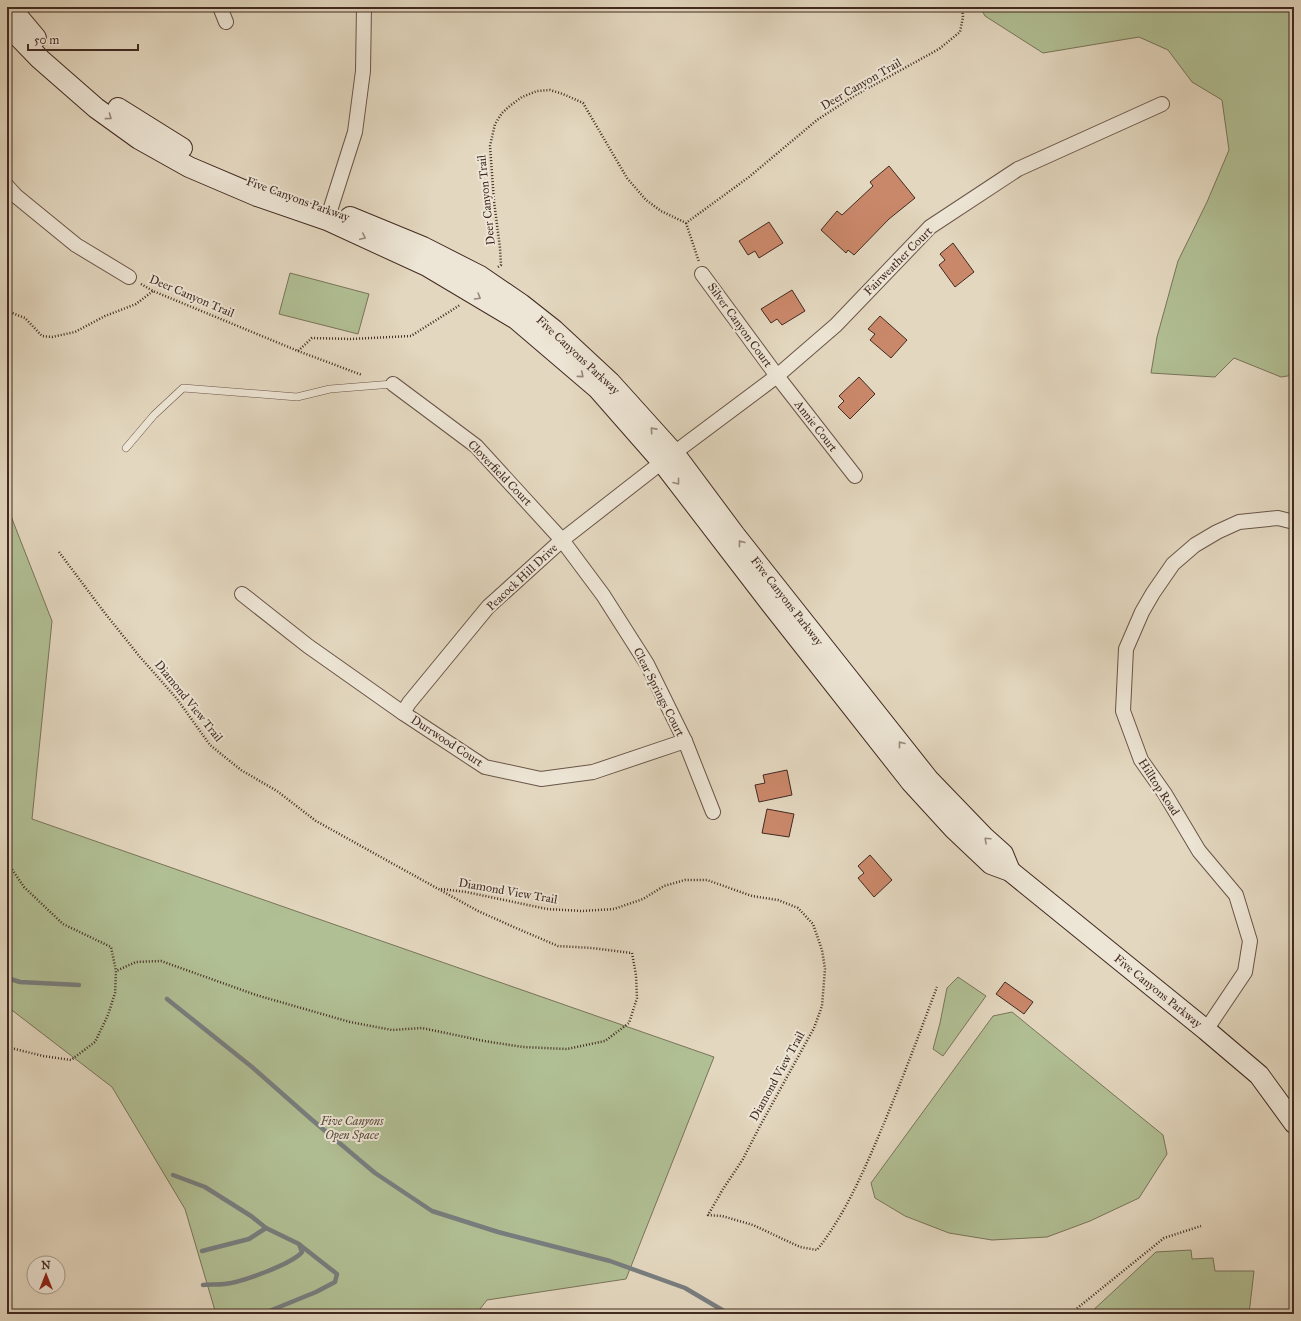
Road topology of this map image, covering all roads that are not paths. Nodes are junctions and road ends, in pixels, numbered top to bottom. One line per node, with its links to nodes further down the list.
1 (10, 7): 8 (main road, Five Canyons Parkway)
2 (220, 7): 4 (street)
3 (364, 7): 8 (street)
4 (226, 22)
5 (7, 25): 8 (main road, Five Canyons Parkway, one-way to 8)
6 (1162, 104): 11 (street, Fairweather Court)
7 (7, 186): 10 (street)
8 (329, 215): 14 (main road, Five Canyons Parkway)
9 (702, 274): 11 (street, Silver Canyon Court)
10 (129, 278)
11 (777, 376): 14 (street, Fairweather Court); 15 (street, Annie Court)
12 (393, 384): 13 (lane); 17 (street, Cloverfield Court)
13 (126, 448)
14 (668, 458): 17 (street, Peacock Hill Drive); 22 (main road, Five Canyons Parkway)
15 (855, 476)
16 (1294, 522): 22 (street, Hilltop Road)
17 (562, 540): 19 (street, Peacock Hill Drive); 20 (street, Clear Springs Court)
18 (242, 594): 19 (street, Durrwood Court)
19 (403, 713): 20 (street, Durrwood Court)
20 (684, 741): 21 (street, Clear Springs Court)
21 (713, 812)
22 (1206, 1030): 23 (main road, Five Canyons Parkway)
23 (1294, 1123)

